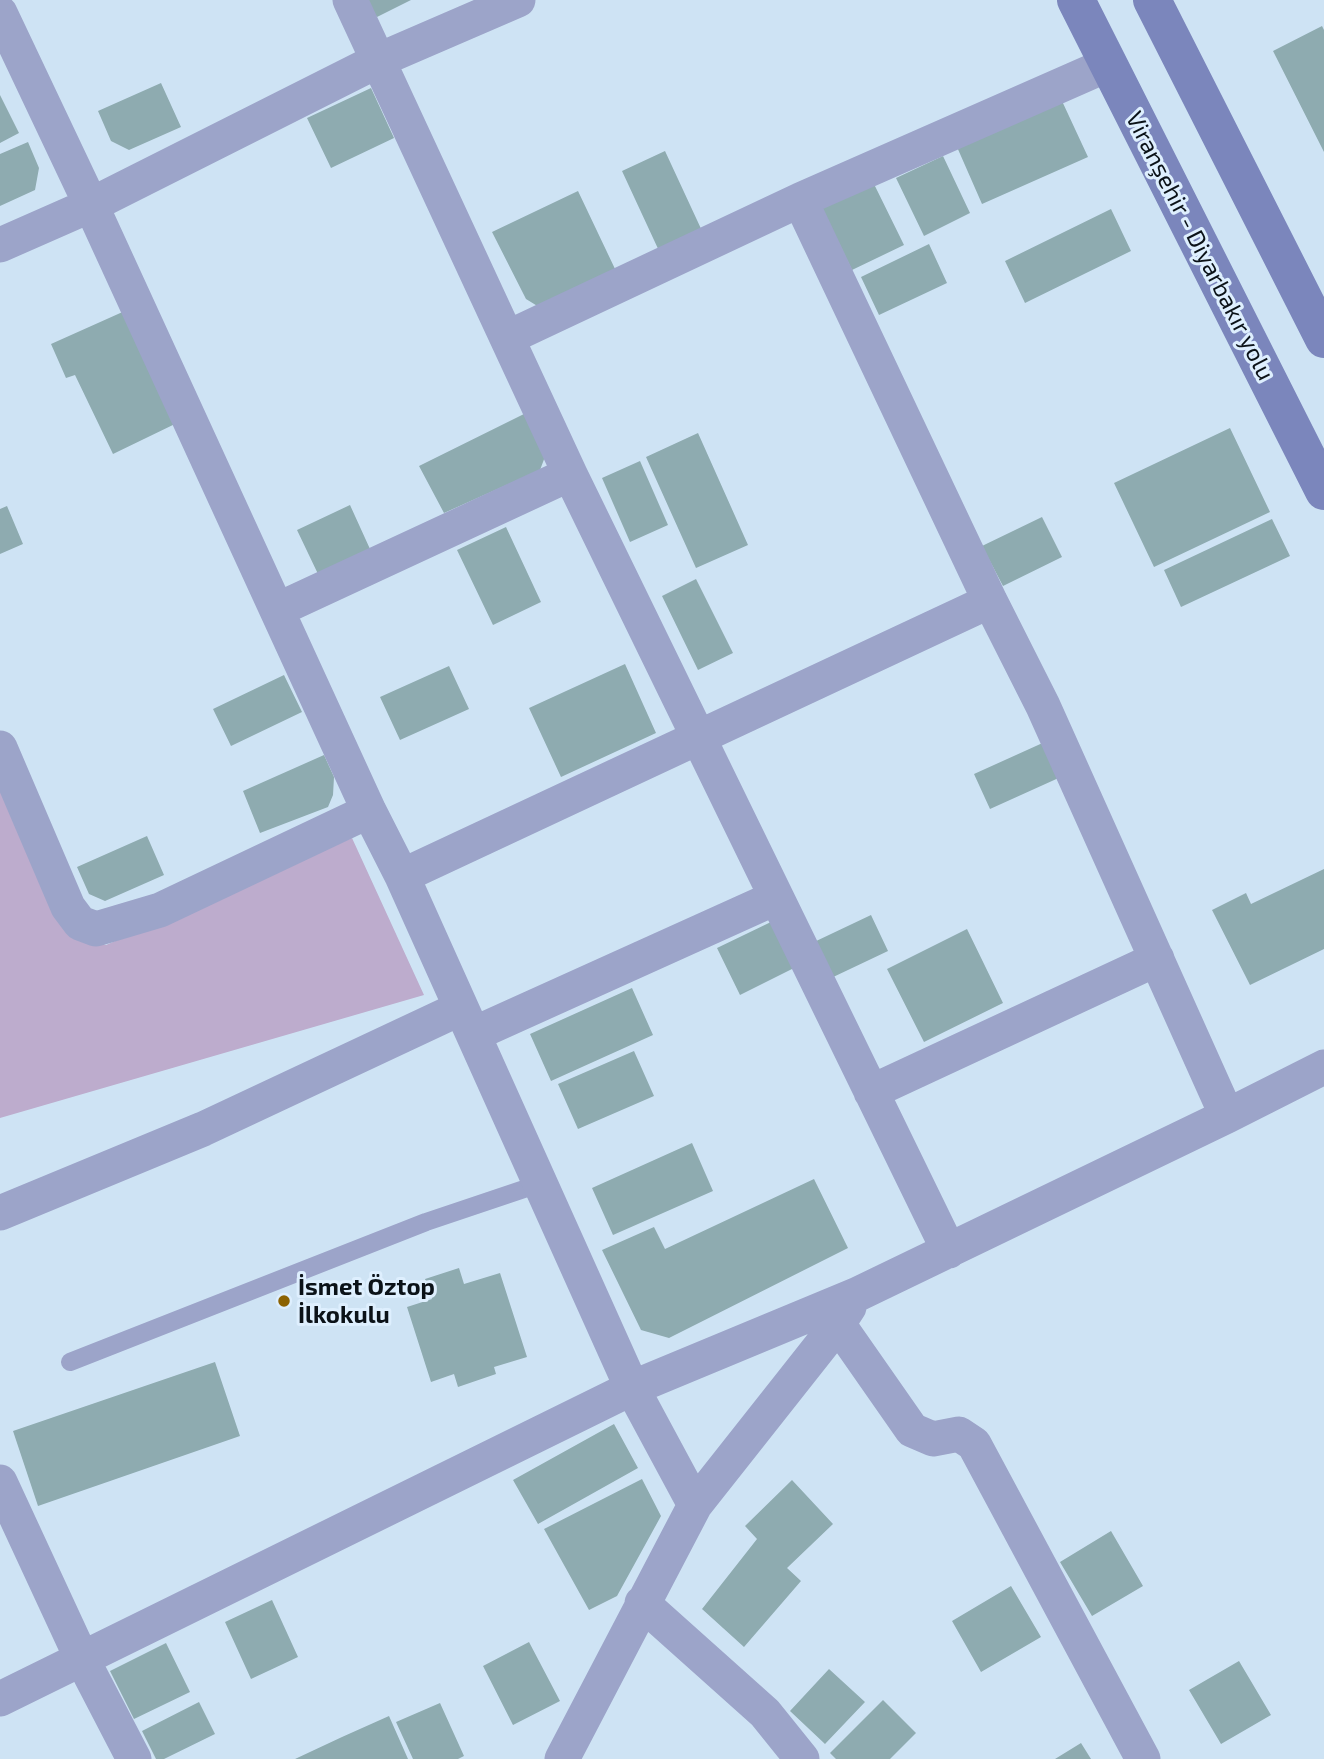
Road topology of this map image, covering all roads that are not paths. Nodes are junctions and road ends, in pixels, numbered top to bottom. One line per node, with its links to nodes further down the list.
1 (350, 0): 6 (street)
2 (518, 0): 6 (street)
3 (1076, 0): 7 (main road, Viranşehir - Diyarbakır yolu)
4 (1152, 0): 12 (main road)
5 (0, 13): 9 (street)
6 (379, 60): 9 (street); 11 (street)
7 (1109, 64): 8 (street); 14 (main road, Viranşehir - Diyarbakır yolu)
8 (800, 200): 11 (street); 15 (street)
9 (91, 205): 10 (street); 16 (street)
10 (0, 245)
11 (509, 337): 13 (street)
12 (1324, 339)
13 (570, 474): 16 (street); 17 (street)
14 (1324, 491)
15 (990, 601): 17 (street); 22 (street)
16 (277, 610): 19 (street)
17 (697, 738): 20 (street); 21 (street)
18 (0, 748): 19 (street)
19 (369, 811): 20 (street)
20 (402, 876): 23 (street)
21 (775, 898): 23 (street); 25 (street)
22 (1157, 959): 25 (street); 26 (street)
23 (468, 1021): 27 (street); 28 (street)
24 (1324, 1067): 26 (street)
25 (871, 1092): 29 (street)
26 (1227, 1116): 29 (street)
27 (539, 1184): 32 (lane); 33 (street)
28 (0, 1213)
29 (948, 1251): 30 (street)
30 (856, 1296): 31 (street); 33 (street)
31 (838, 1324): 35 (street); 42 (street)
32 (70, 1362)
33 (632, 1388): 35 (street); 37 (street)
34 (0, 1482): 37 (street)
35 (695, 1505): 36 (street)
36 (642, 1603): 39 (street); 41 (street)
37 (81, 1657): 38 (street); 40 (street)
38 (0, 1699)
39 (557, 1756)
40 (134, 1759)
41 (802, 1759)
42 (1143, 1759)

